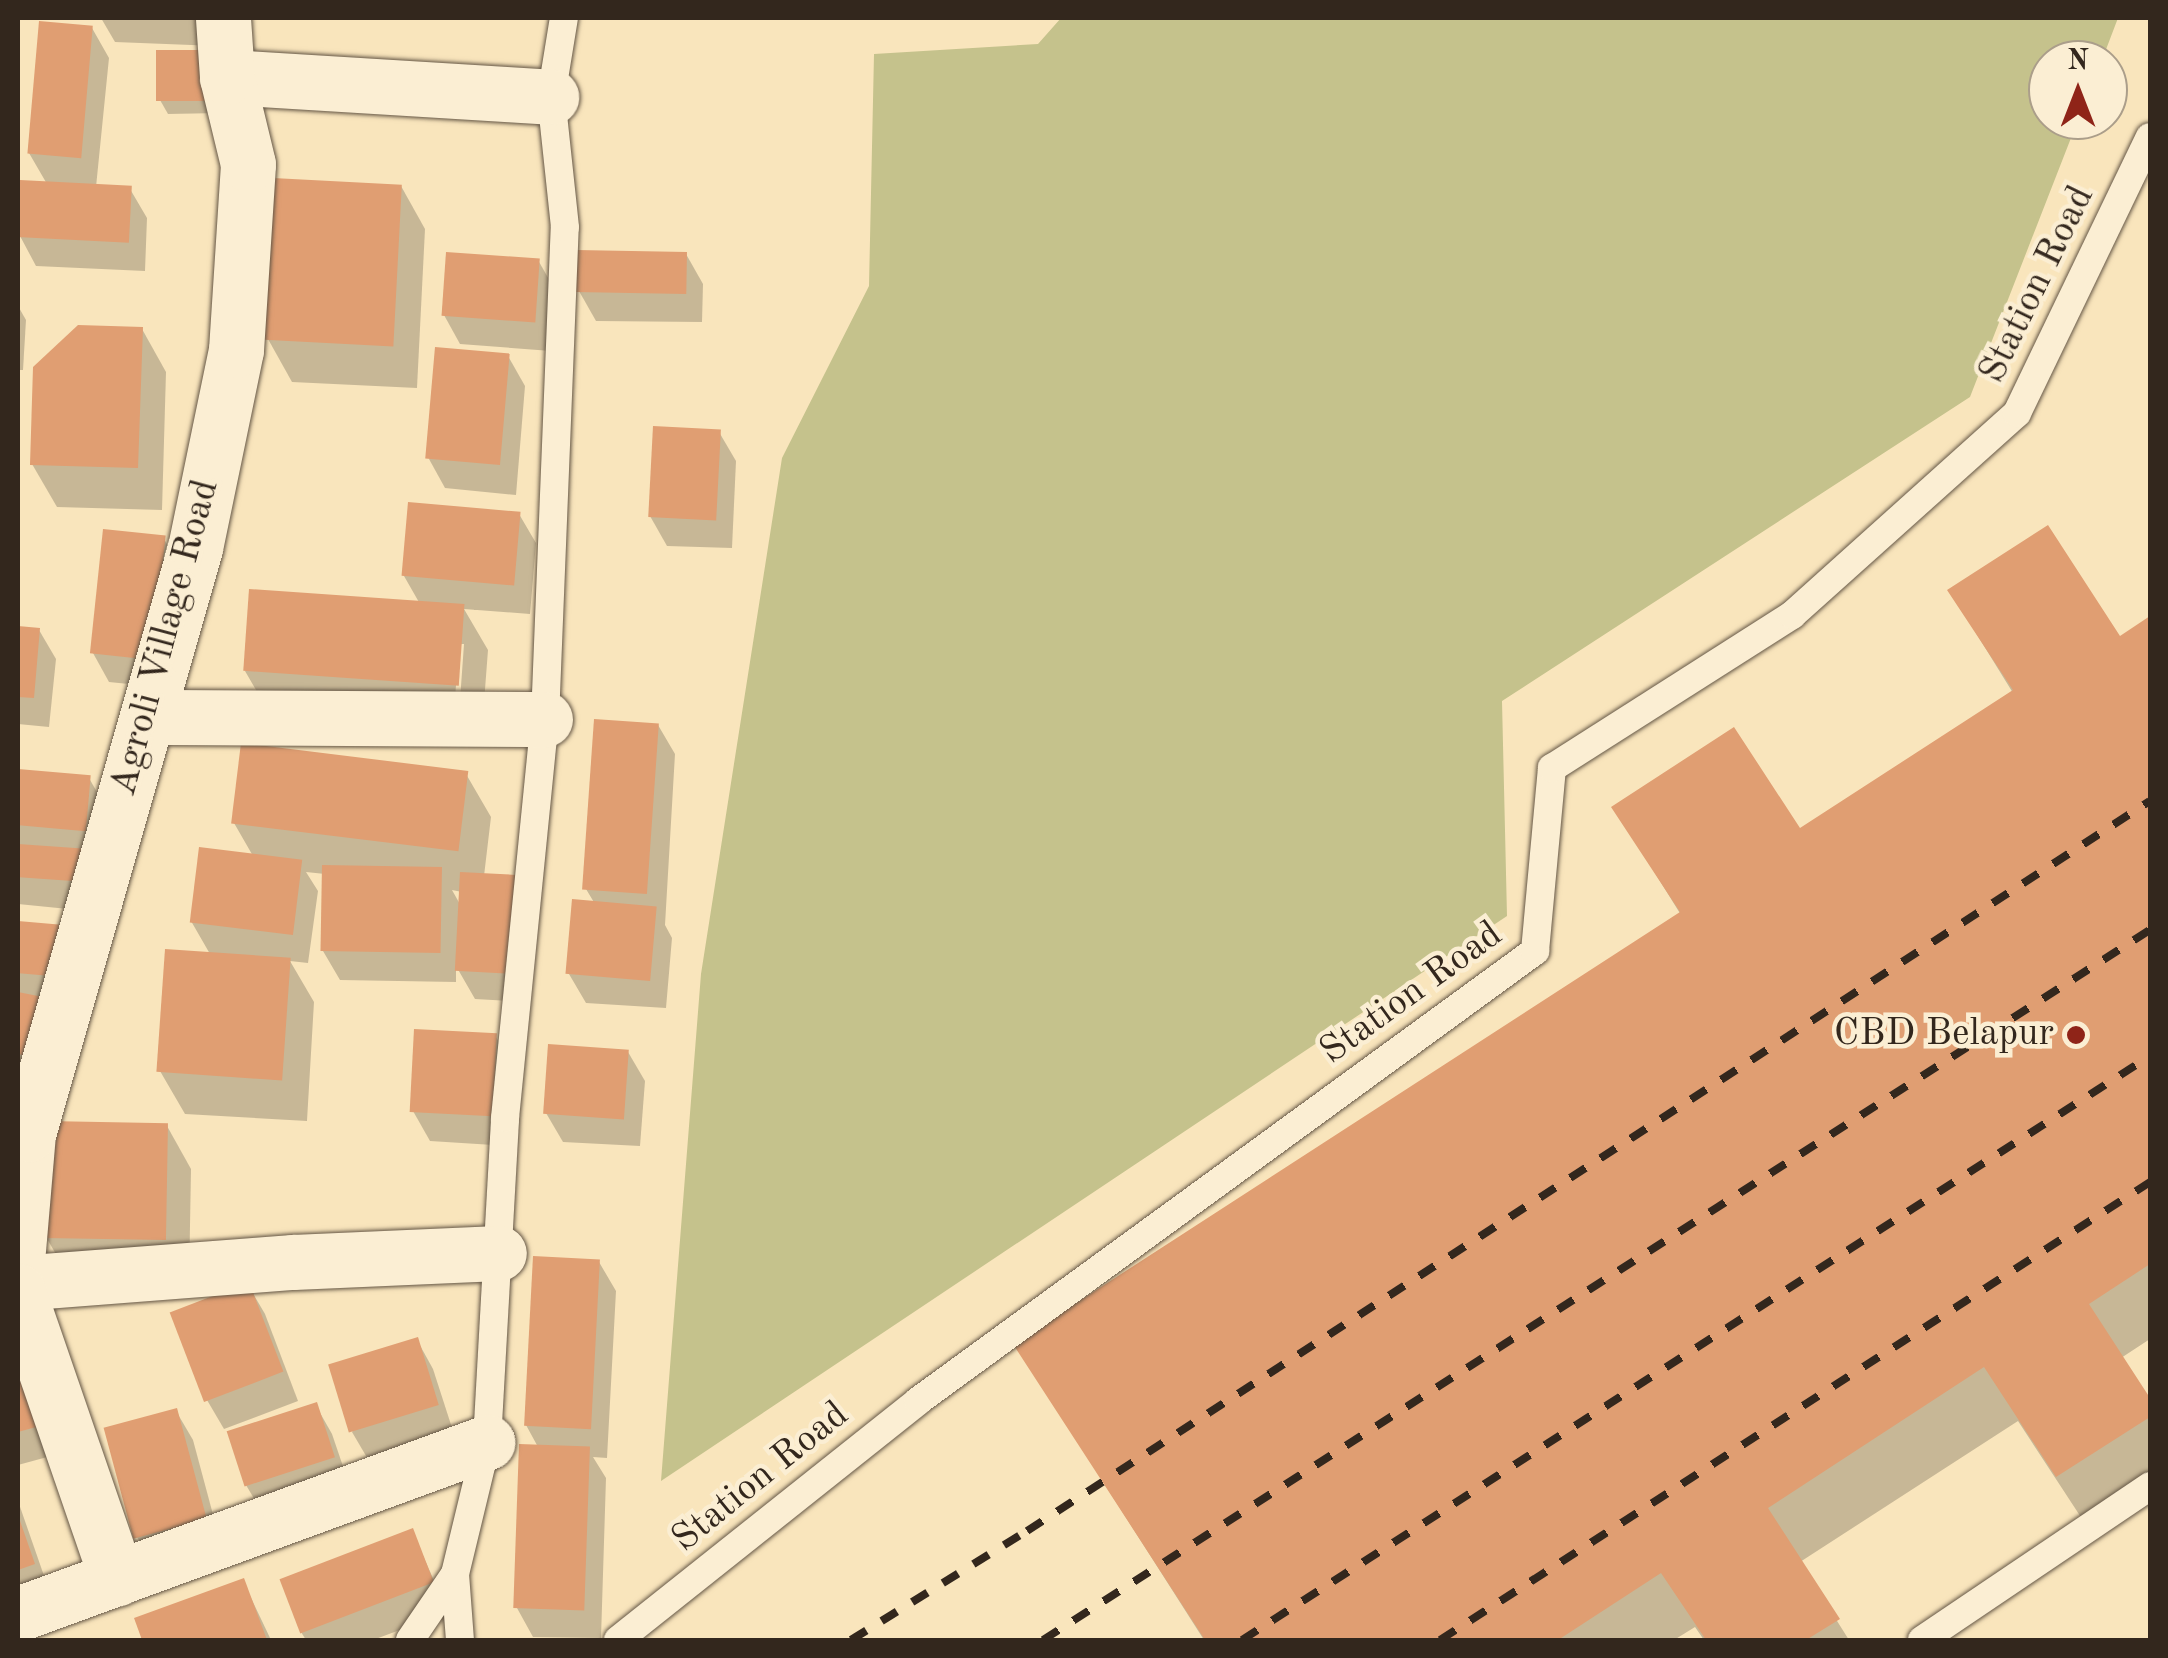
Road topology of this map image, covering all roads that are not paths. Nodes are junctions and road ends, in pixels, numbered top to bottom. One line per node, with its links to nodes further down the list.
1 (223, 18): 3 (street, Agroli Village Road)
2 (564, 18): 4 (lane)
3 (227, 76): 4 (street); 6 (street, Agroli Village Road)
4 (551, 97): 7 (lane)
5 (2150, 137): 19 (lane, Station Road)
6 (148, 717): 7 (street); 8 (street, Agroli Village Road)
7 (545, 720): 9 (lane)
8 (18, 1250)
9 (499, 1253): 10 (street); 12 (lane)
10 (18, 1282)
11 (18, 1291): 15 (street)
12 (488, 1442): 14 (lane); 15 (street)
13 (2150, 1486): 20 (lane)
14 (455, 1574): 17 (lane); 18 (lane)
15 (117, 1578): 16 (street)
16 (18, 1614)
17 (410, 1640)
18 (460, 1640)
19 (618, 1640)
20 (1923, 1640)

